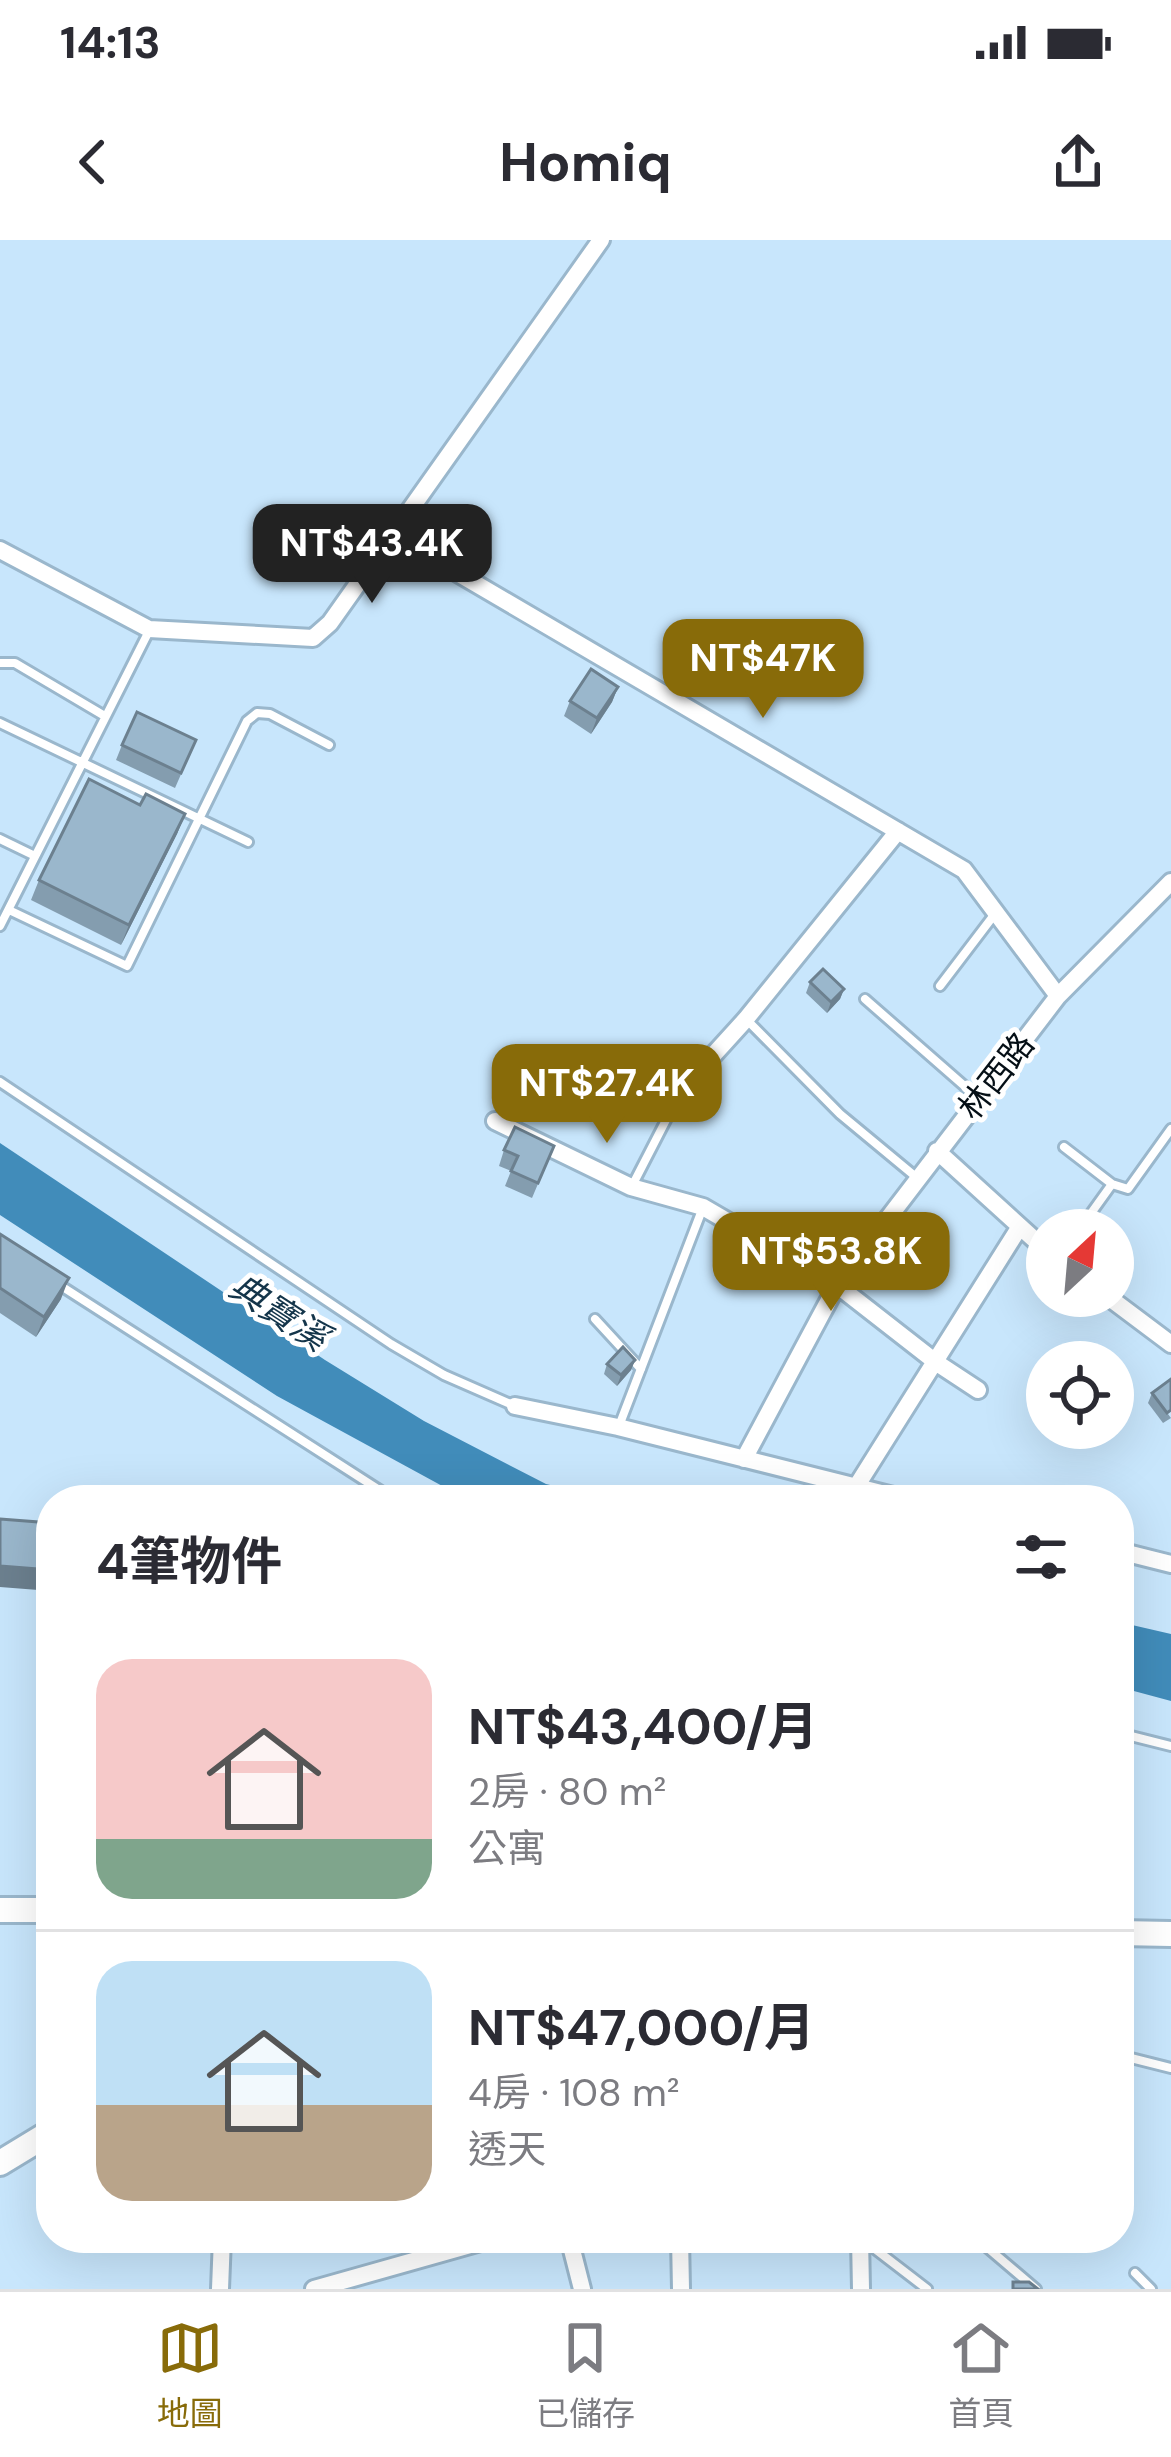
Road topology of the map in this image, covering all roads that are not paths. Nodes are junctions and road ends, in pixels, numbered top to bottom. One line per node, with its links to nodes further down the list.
1 (601, 240): 2 (street)
2 (391, 534): 4 (street); 11 (street)
3 (0, 550): 4 (street)
4 (149, 629): 6 (lane)
5 (0, 663): 6 (lane)
6 (103, 715): 9 (lane)
7 (0, 723): 9 (lane)
8 (329, 745): 10 (lane)
9 (81, 761): 10 (lane); 14 (lane)
10 (198, 818): 13 (lane); 16 (lane)
11 (898, 831): 17 (street); 22 (street)
12 (0, 839): 14 (lane)
13 (248, 842)
14 (35, 856): 16 (lane)
15 (1171, 882): 20 (street, 林西路)
16 (9, 910): 18 (lane)
17 (995, 914): 19 (lane); 20 (street)
18 (0, 926)
19 (940, 986)
20 (1058, 996): 25 (street, 林西路)
21 (865, 999): 25 (lane)
22 (746, 1019): 23 (street); 30 (lane)
23 (697, 1073): 32 (lane)
24 (0, 1082): 45 (lane)
25 (979, 1098): 29 (street, 林西路)
26 (495, 1121): 32 (street)
27 (1171, 1129): 31 (lane)
28 (1064, 1147): 31 (lane)
29 (937, 1151): 30 (street, 林西路); 35 (street)
30 (917, 1178): 38 (street, 林西路)
31 (1112, 1184): 34 (lane)
32 (631, 1187): 33 (street)
33 (703, 1207): 38 (street); 43 (lane)
34 (1094, 1209)
35 (1019, 1228): 36 (street); 42 (street)
36 (1026, 1234)
37 (57, 1284): 48 (lane)
38 (837, 1285): 42 (street); 47 (street, 林西路)
39 (1134, 1314): 41 (street)
40 (595, 1319): 43 (lane)
41 (1168, 1336)
42 (937, 1363): 44 (street); 50 (street)
43 (641, 1369): 46 (lane)
44 (978, 1390)
45 (515, 1406): 46 (street)
46 (619, 1427): 47 (street)
47 (744, 1460): 49 (street)
48 (372, 1485)
49 (848, 1485)
50 (857, 1485)
51 (1134, 1555): 52 (street)
52 (1171, 1564)
53 (1134, 1737): 54 (lane)
54 (1171, 1746)
55 (0, 1910): 56 (street)
56 (36, 1910)
57 (1134, 1933): 58 (street)
58 (1171, 1934)
59 (1134, 2059): 60 (lane)
60 (1171, 2068)
61 (36, 2141): 62 (street)
62 (0, 2163)
63 (221, 2253): 71 (street)
64 (442, 2253): 72 (street)
65 (573, 2253): 73 (street)
66 (680, 2253): 74 (street)
67 (861, 2253): 75 (street)
68 (880, 2253): 76 (lane)
69 (994, 2253): 77 (lane)
70 (1135, 2273): 78 (lane)
71 (220, 2289)
72 (314, 2289)
73 (582, 2289)
74 (681, 2289)
75 (861, 2289)
76 (927, 2289)
77 (1036, 2289)
78 (1151, 2289)

